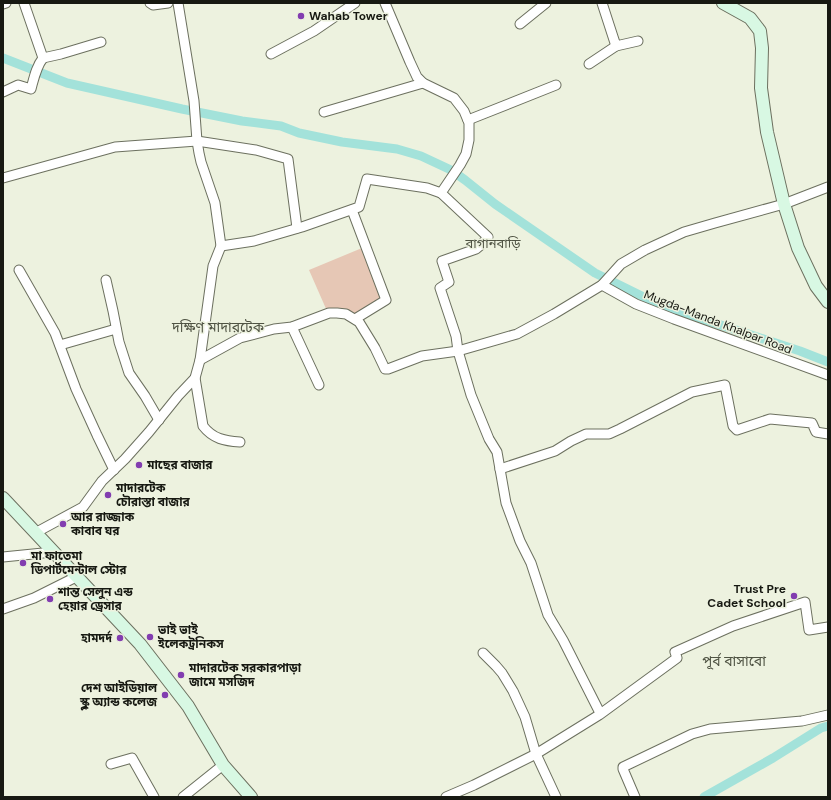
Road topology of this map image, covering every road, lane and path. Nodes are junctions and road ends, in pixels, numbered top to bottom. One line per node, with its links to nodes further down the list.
1 (6, 3): 11 (street)
2 (24, 3): 17 (street)
3 (150, 3): 4 (street)
4 (168, 3)
5 (178, 3): 24 (street)
6 (355, 3): 16 (street)
7 (385, 3): 19 (street)
8 (546, 3): 12 (street)
9 (602, 3): 15 (street)
10 (724, 3): 28 (street)
11 (3, 4)
12 (520, 24)
13 (638, 41): 15 (street)
14 (101, 42): 17 (street)
15 (616, 46): 18 (street)
16 (271, 54)
17 (41, 62): 21 (street)
18 (589, 64)
19 (423, 83): 22 (street); 23 (street)
20 (556, 85): 23 (street)
21 (3, 92)
22 (324, 112)
23 (468, 120): 27 (street)
24 (197, 140): 25 (street); 30 (street); 31 (street)
25 (3, 178)
26 (828, 187): 28 (street)
27 (441, 193): 29 (street); 40 (street)
28 (784, 204): 34 (street); 35 (street)
29 (352, 210): 30 (street); 36 (street)
30 (297, 228): 31 (street)
31 (221, 246): 41 (street)
32 (19, 270): 39 (street)
33 (106, 280): 38 (street)
34 (604, 283): 40 (street); 42 (street, Mugda-Manda Khalpar Road)
35 (828, 302)
36 (355, 319): 37 (street); 40 (street)
37 (292, 328): 41 (street); 44 (street)
38 (116, 329): 39 (street); 45 (street)
39 (60, 345): 49 (street)
40 (458, 351): 48 (street)
41 (200, 360): 43 (street)
42 (828, 375)
43 (195, 378): 45 (street); 47 (street)
44 (319, 385)
45 (158, 420): 49 (street)
46 (828, 434): 48 (street)
47 (240, 442)
48 (500, 469): 58 (street)
49 (114, 470): 51 (street)
50 (3, 498): 51 (street)
51 (35, 533): 52 (street)
52 (52, 552): 53 (street); 54 (street)
53 (3, 557)
54 (76, 577): 55 (street); 62 (street)
55 (3, 609)
56 (828, 627): 58 (street)
57 (483, 653): 60 (street)
58 (600, 713): 60 (street)
59 (828, 715): 68 (street)
60 (536, 754): 66 (street); 67 (street)
61 (111, 764): 63 (street)
62 (223, 765): 64 (street); 65 (street)
63 (154, 797)
64 (183, 797)
65 (251, 797)
66 (446, 797)
67 (556, 797)
68 (635, 797)

